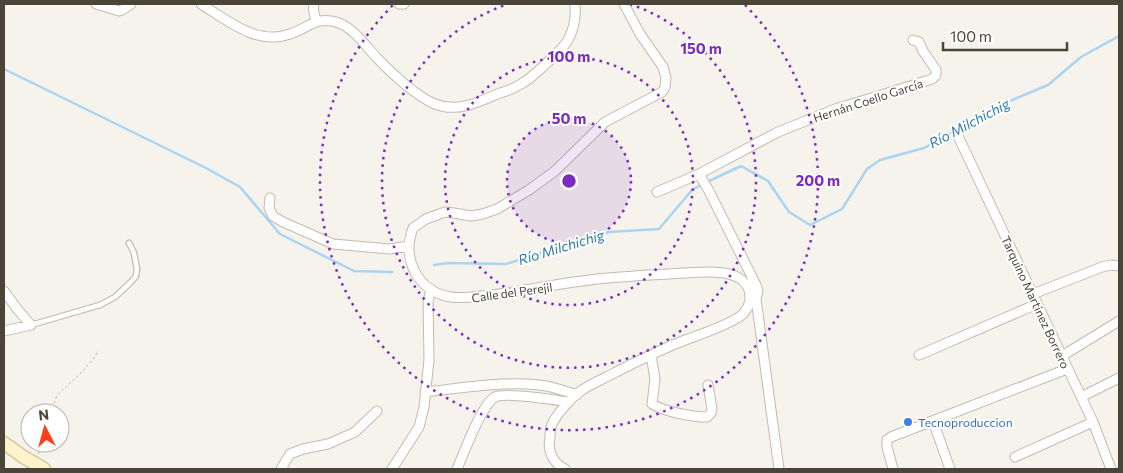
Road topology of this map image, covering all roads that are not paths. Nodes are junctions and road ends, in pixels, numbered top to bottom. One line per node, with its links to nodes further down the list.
1 (96, 4): 2 (street)
2 (131, 4)
3 (201, 4): 9 (street)
4 (314, 4): 9 (street)
5 (398, 4): 6 (street)
6 (404, 4)
7 (575, 4): 9 (street)
8 (624, 4): 16 (street)
9 (316, 21)
10 (916, 41): 12 (street, Hernán Coello García)
11 (958, 136): 20 (street, Tarquino Martinez Borrero)
12 (700, 176): 13 (street, Hernán Coello García); 21 (street)
13 (657, 192)
14 (270, 198): 16 (street)
15 (129, 243): 24 (lane)
16 (409, 246): 18 (street, Calle del Perejil)
17 (1119, 266): 20 (street)
18 (431, 289): 21 (street, Calle del Perejil); 32 (street)
19 (4, 291): 24 (street)
20 (1033, 294): 22 (street, Tarquino Martinez Borrero)
21 (753, 299): 26 (street); 46 (street)
22 (1037, 304): 27 (street); 28 (street, Tarquino Martinez Borrero)
23 (1119, 321): 28 (street)
24 (31, 325): 25 (street)
25 (4, 331)
26 (651, 355): 31 (street); 33 (street)
27 (919, 355)
28 (1062, 356): 29 (street, Tarquino Martinez Borrero)
29 (1067, 369): 34 (street, Tarquino Martinez Borrero); 37 (street)
30 (1119, 378): 34 (street)
31 (708, 385)
32 (426, 392): 33 (street); 43 (street)
33 (577, 395): 35 (street)
34 (1081, 397): 38 (street, Tarquino Martinez Borrero)
35 (569, 402): 44 (street); 45 (street)
36 (377, 411): 42 (street)
37 (934, 421): 47 (street); 48 (street)
38 (1093, 422): 40 (street); 49 (street, Tarquino Martinez Borrero)
39 (4, 443): 41 (street)
40 (1015, 458)
41 (44, 469)
42 (282, 469)
43 (392, 469)
44 (457, 469)
45 (565, 469)
46 (779, 469)
47 (893, 469)
48 (950, 469)
49 (1111, 469)

